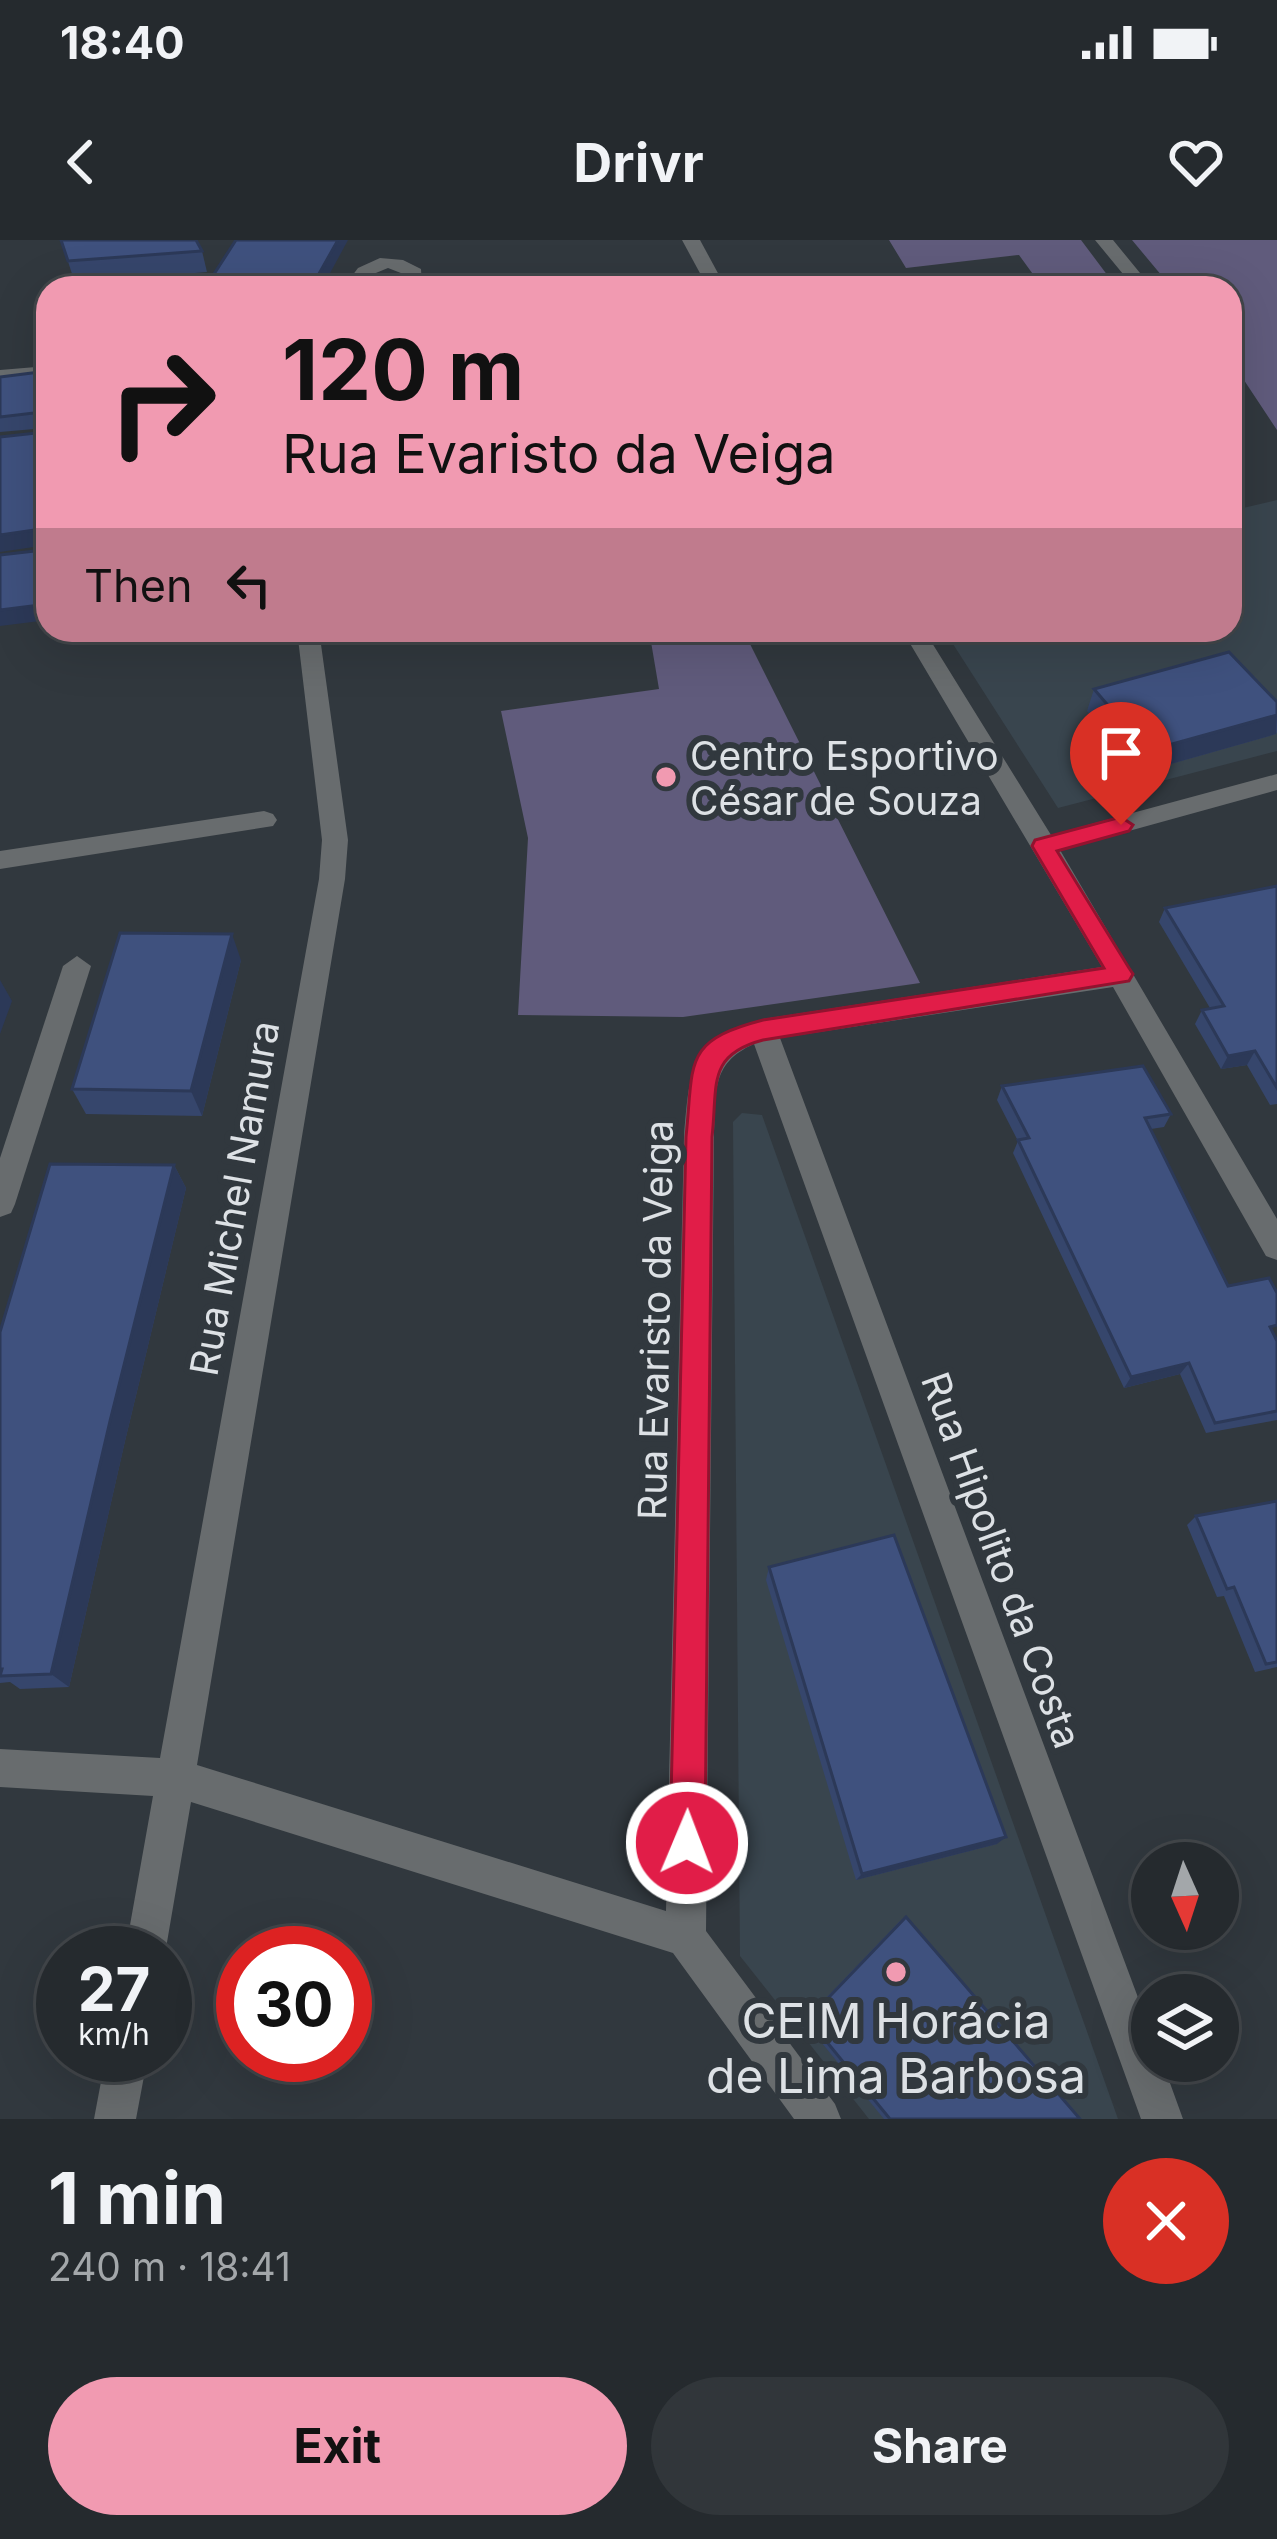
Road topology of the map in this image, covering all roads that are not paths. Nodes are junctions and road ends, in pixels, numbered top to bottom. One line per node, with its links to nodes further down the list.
1 (1104, 240): 6 (street)
2 (696, 241): 5 (street)
3 (362, 276): 4 (street)
4 (415, 276)
5 (712, 276)
6 (1132, 276)
7 (36, 373): 8 (street)
8 (0, 376)
9 (310, 642): 21 (street, Rua Michel Namura)
10 (920, 642): 13 (street)
11 (1277, 782): 13 (street)
12 (264, 820): 14 (street)
13 (1043, 846): 16 (street)
14 (0, 860)
15 (77, 967): 18 (street)
16 (1120, 974): 17 (street, Rua Evaristo da Veiga); 19 (street)
17 (763, 1030): 23 (street, Rua Evaristo da Veiga); 27 (street, Rua Hipolito da Costa)
18 (0, 1204)
19 (1277, 1247)
20 (0, 1768): 21 (street)
21 (176, 1778): 22 (street, Rua Michel Namura); 23 (street)
22 (150, 1926)
23 (686, 1937): 26 (street)
24 (122, 2082): 25 (street)
25 (116, 2119)
26 (820, 2119)
27 (1162, 2119)

